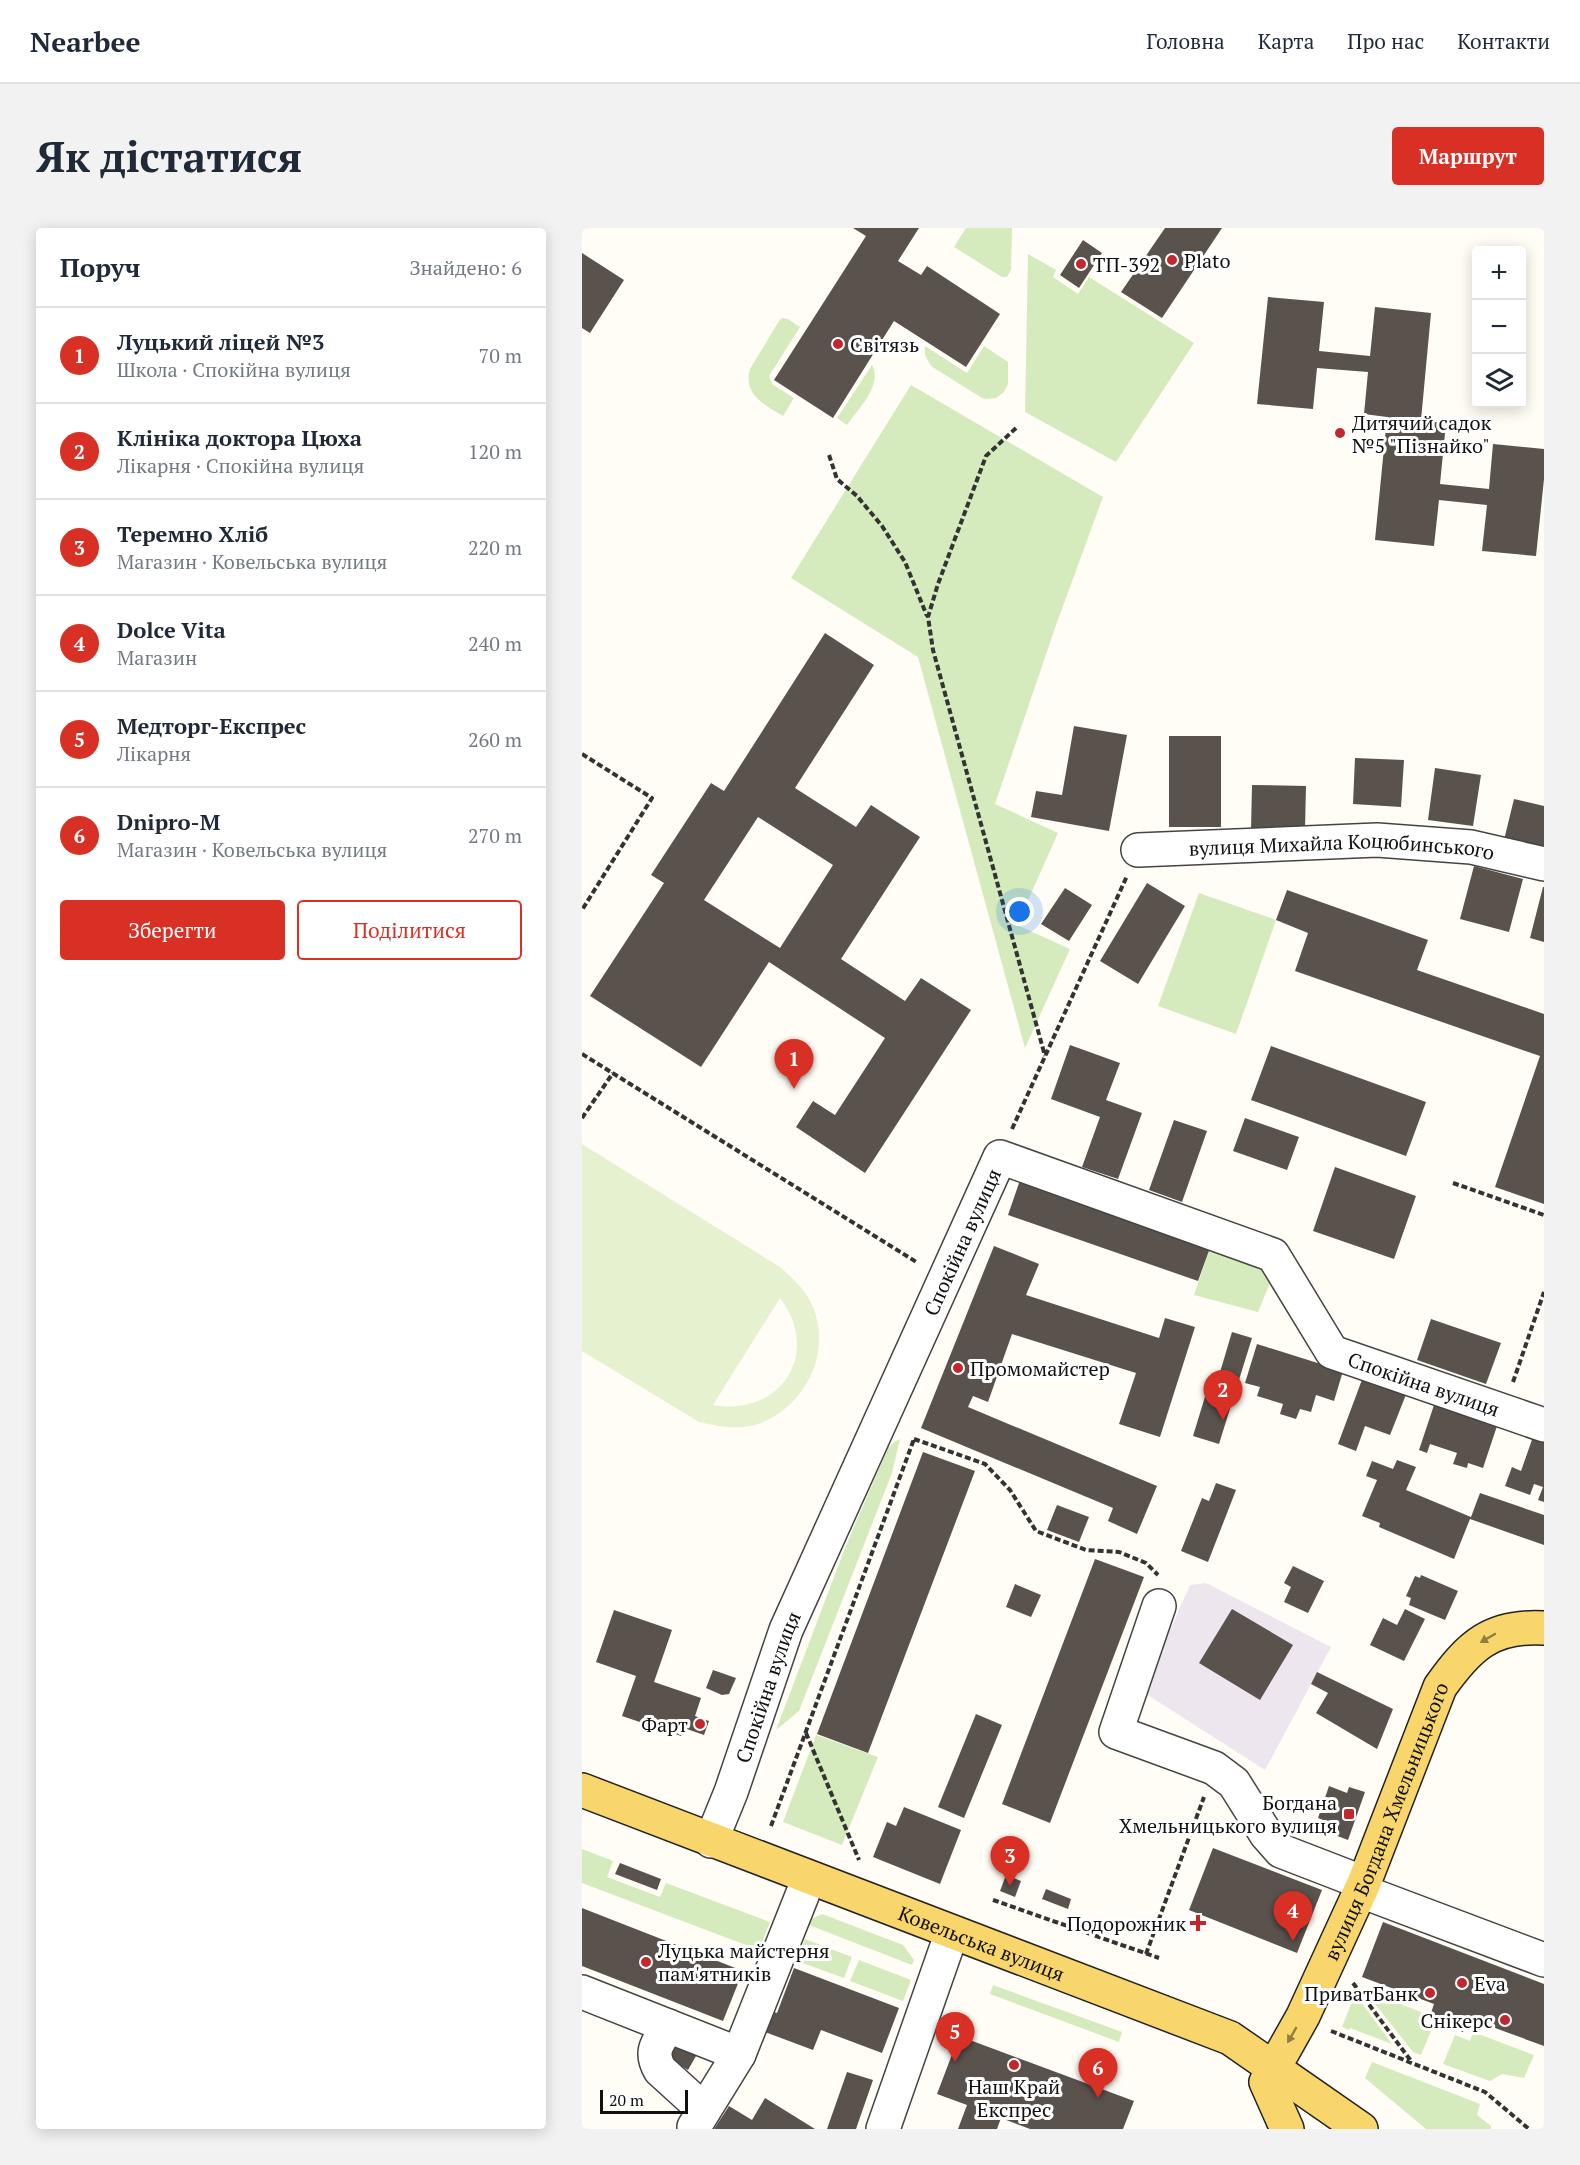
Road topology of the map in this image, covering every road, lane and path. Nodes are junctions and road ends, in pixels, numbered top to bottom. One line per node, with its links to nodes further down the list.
1 (1016, 429): 3 (path)
2 (829, 455): 3 (path)
3 (928, 617): 9 (path)
4 (582, 754): 7 (path)
5 (1138, 850): 6 (street, вулиця Михайла Коцюбинського); 9 (path)
6 (1544, 864)
7 (582, 910)
8 (582, 1054): 10 (path)
9 (1045, 1056): 12 (path)
10 (613, 1073): 11 (path); 15 (path)
11 (582, 1118)
12 (1000, 1157): 15 (street, Спокійна вулиця); 17 (street, Спокійна вулиця)
13 (1453, 1184): 14 (path)
14 (1544, 1215)
15 (944, 1281): 19 (street, Спокійна вулиця)
16 (1544, 1292): 17 (path)
17 (1503, 1411): 18 (street, Спокійна вулиця)
18 (1544, 1425)
19 (878, 1426): 20 (path); 27 (street, Спокійна вулиця)
20 (914, 1439): 21 (path); 23 (path)
21 (1159, 1606): 24 (street)
22 (1544, 1628): 30 (main road, вулиця Богдана Хмельницького, one-way to 30)
23 (805, 1733): 26 (path); 28 (path)
24 (1214, 1768): 30 (street); 33 (path)
25 (582, 1790): 27 (main road, Ковельська вулиця)
26 (771, 1826)
27 (711, 1841): 29 (main road, Ковельська вулиця)
28 (859, 1860)
29 (809, 1878): 32 (main road, Ковельська вулиця); 40 (street)
30 (1363, 1887): 35 (street); 42 (main road, вулиця Богдана Хмельницького, one-way to 42)
31 (993, 1900): 33 (path)
32 (952, 1932): 42 (main road, Ковельська вулиця); 44 (street)
33 (1146, 1954): 34 (path)
34 (1159, 1958)
35 (1544, 1960)
36 (1350, 1980): 41 (path)
37 (582, 1992): 38 (street)
38 (668, 2026): 40 (street); 43 (street)
39 (1331, 2031): 41 (path)
40 (738, 2054): 43 (street)
41 (1412, 2063): 47 (path)
42 (1273, 2068): 45 (main road); 46 (main road, Ковельська вулиця)
43 (698, 2119)
44 (883, 2129)
45 (1287, 2129)
46 (1361, 2129)
47 (1529, 2129)

